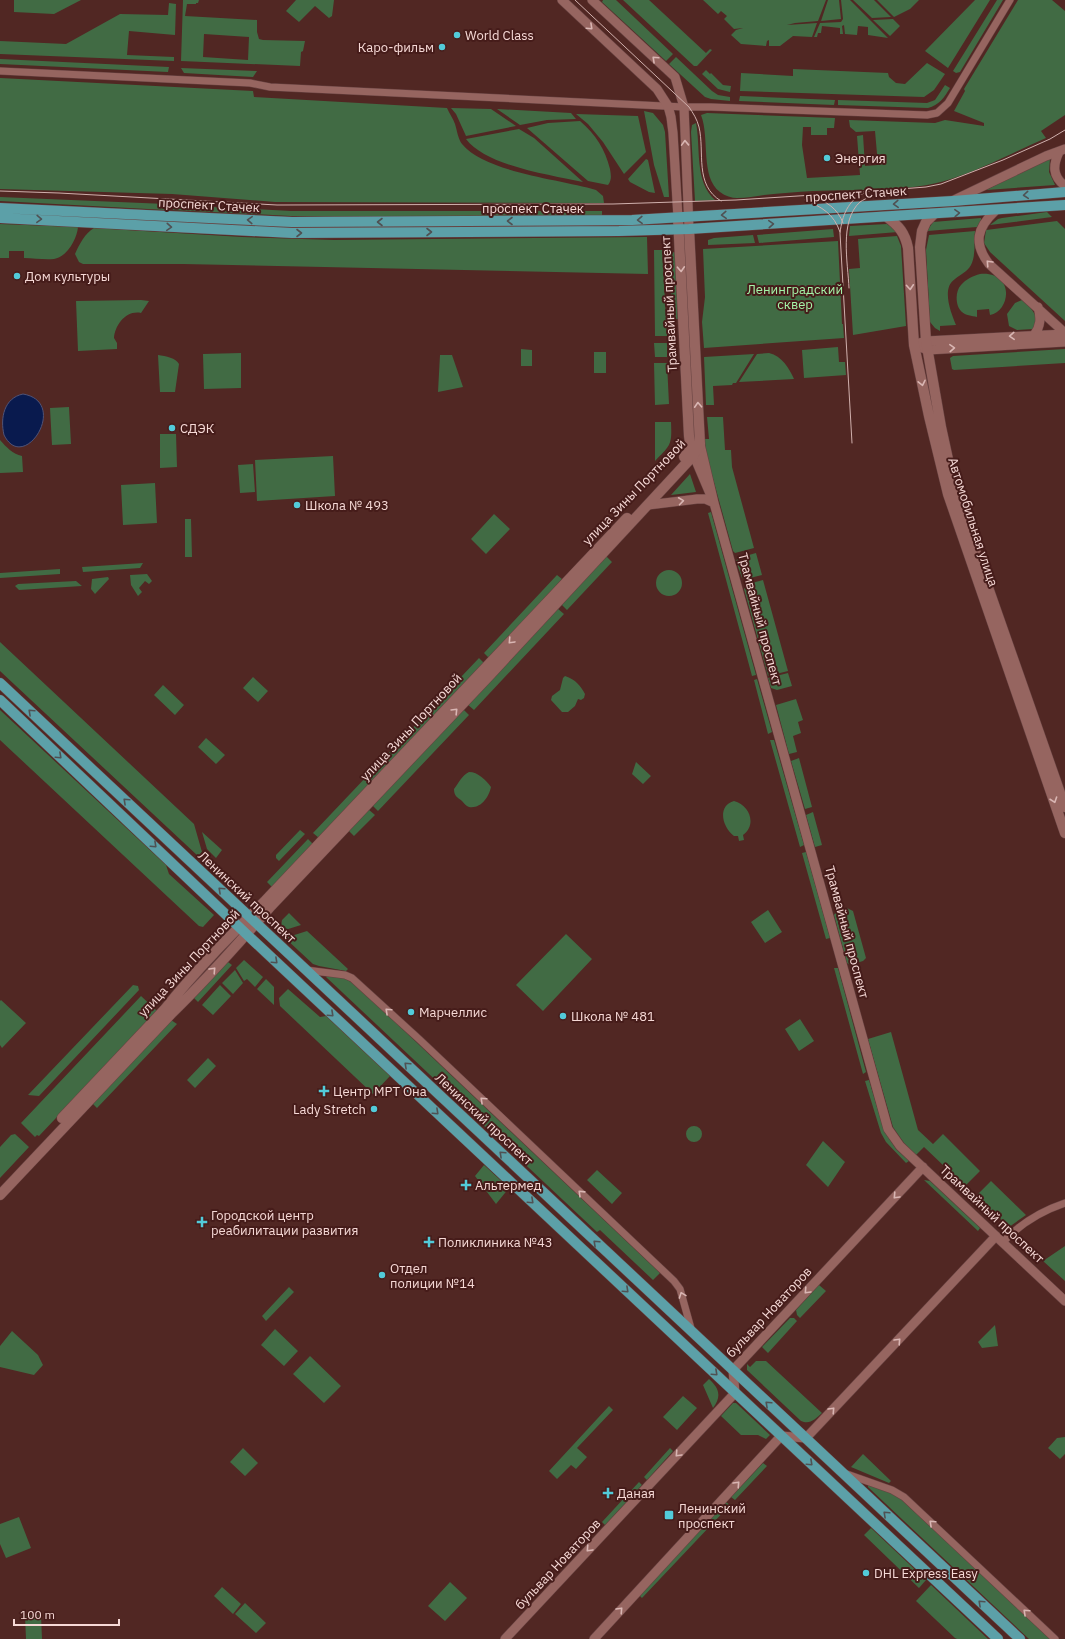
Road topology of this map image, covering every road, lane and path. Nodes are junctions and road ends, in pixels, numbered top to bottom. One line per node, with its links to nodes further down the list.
1 (562, 0): 5 (street, one-way to 5)
2 (592, 0): 6 (street, one-way to 2)
3 (1010, 0): 6 (street)
4 (0, 71): 5 (street)
5 (668, 106): 6 (street); 17 (street)
6 (684, 107): 17 (street, one-way to 6)
7 (1062, 150): 8 (street); 10 (street)
8 (1065, 186)
9 (1065, 192): 10 (main road, проспект Стачек, one-way to 10)
10 (953, 201): 17 (main road, проспект Стачек, one-way to 17)
11 (1065, 205): 13 (main road, проспект Стачек)
12 (0, 208): 17 (main road, проспект Стачек, one-way to 12)
13 (995, 211): 14 (main road, проспект Стачек, one-way to 13); 19 (street, one-way to 13)
14 (934, 214): 15 (main road, проспект Стачек); 24 (main road, Автомобильная улица)
15 (887, 217): 18 (main road, проспект Стачек, one-way to 15); 23 (main road, Автомобильная улица, one-way to 23)
16 (0, 218): 18 (main road, проспект Стачек, one-way to 18)
17 (684, 218): 18 (main road, Трамвайный проспект)
18 (684, 230): 25 (main road, Трамвайный проспект)
19 (1038, 307): 20 (street); 21 (street)
20 (1065, 333): 21 (street)
21 (1034, 335): 24 (street, one-way to 24)
22 (1065, 342): 24 (street, one-way to 22)
23 (914, 345): 24 (street); 31 (main road, Автомобильная улица, one-way to 31)
24 (927, 345): 30 (main road, Автомобильная улица)
25 (695, 450): 26 (street, Трамвайный проспект); 26 (street, Трамвайный проспект); 27 (main road, улица Зины Портновой); 32 (main road, улица Зины Портновой, one-way to 32)
26 (714, 503): 27 (street, one-way to 26); 36 (street, Трамвайный проспект)
27 (648, 505): 32 (main road, улица Зины Портновой, one-way to 27)
28 (0, 682): 32 (main road, Ленинский проспект, one-way to 28)
29 (0, 700): 33 (main road, Ленинский проспект, one-way to 33)
30 (1065, 807)
31 (1065, 833)
32 (253, 920): 33 (main road, улица Зины Портновой); 34 (main road, улица Зины Портновой); 35 (main road, Ленинский проспект)
33 (239, 927): 34 (main road, Ленинский проспект); 37 (main road, улица Зины Портновой)
34 (246, 934): 38 (main road, улица Зины Портновой, one-way to 34); 45 (main road, Ленинский проспект, one-way to 45)
35 (306, 970): 42 (main road, Ленинский проспект, one-way to 35); 42 (street, one-way to 35)
36 (923, 1167): 40 (street, Трамвайный проспект); 43 (street, бульвар Новаторов, one-way to 43)
37 (0, 1185)
38 (0, 1195)
39 (1065, 1203): 40 (street)
40 (999, 1239): 41 (street, Трамвайный проспект); 48 (street, one-way to 40)
41 (1065, 1301)
42 (692, 1332): 43 (main road, Ленинский проспект)
43 (733, 1370): 44 (main road, Ленинский проспект); 45 (street, бульвар Новаторов)
44 (746, 1382): 45 (main road); 46 (main road, Ленинский проспект, one-way to 44)
45 (735, 1393): 47 (main road, Ленинский проспект); 50 (street, бульвар Новаторов, one-way to 50)
46 (791, 1425): 47 (main road); 48 (main road, Ленинский проспект)
47 (781, 1436): 48 (street); 51 (street, one-way to 47); 52 (main road, Ленинский проспект, one-way to 52)
48 (806, 1438): 49 (main road, Ленинский проспект)
49 (841, 1471): 53 (main road, Ленинский проспект, one-way to 49); 54 (street, one-way to 49)
50 (505, 1639)
51 (594, 1639)
52 (998, 1639)
53 (1020, 1639)
54 (1055, 1639)

